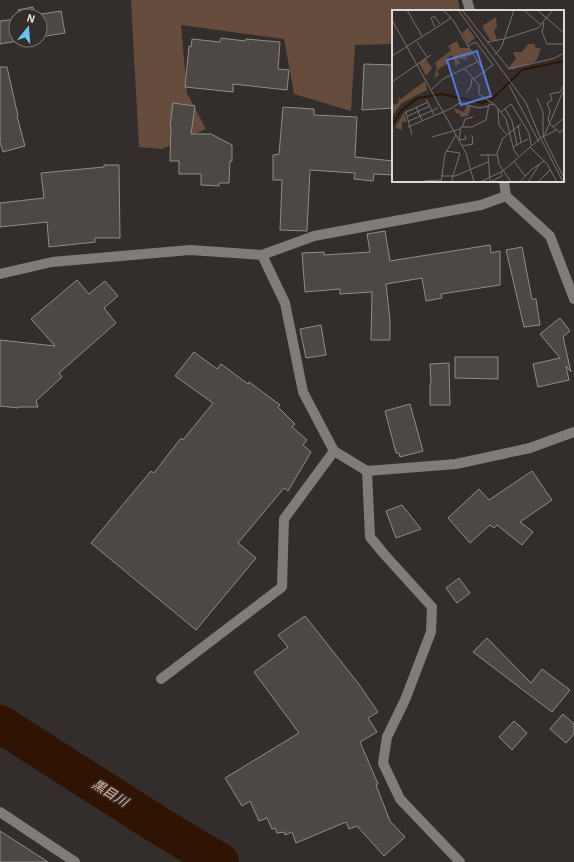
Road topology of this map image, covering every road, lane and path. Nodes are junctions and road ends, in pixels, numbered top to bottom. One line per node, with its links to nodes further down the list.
1 (467, 0): 2 (street)
2 (470, 10)
3 (504, 182): 4 (street)
4 (506, 196): 5 (street); 7 (street)
5 (262, 255): 6 (street); 9 (street)
6 (0, 274)
7 (574, 299)
8 (574, 432): 10 (street)
9 (334, 451): 10 (street); 11 (street)
10 (368, 471): 14 (street)
11 (161, 678)
12 (0, 812): 13 (street)
13 (75, 862)
14 (460, 862)

